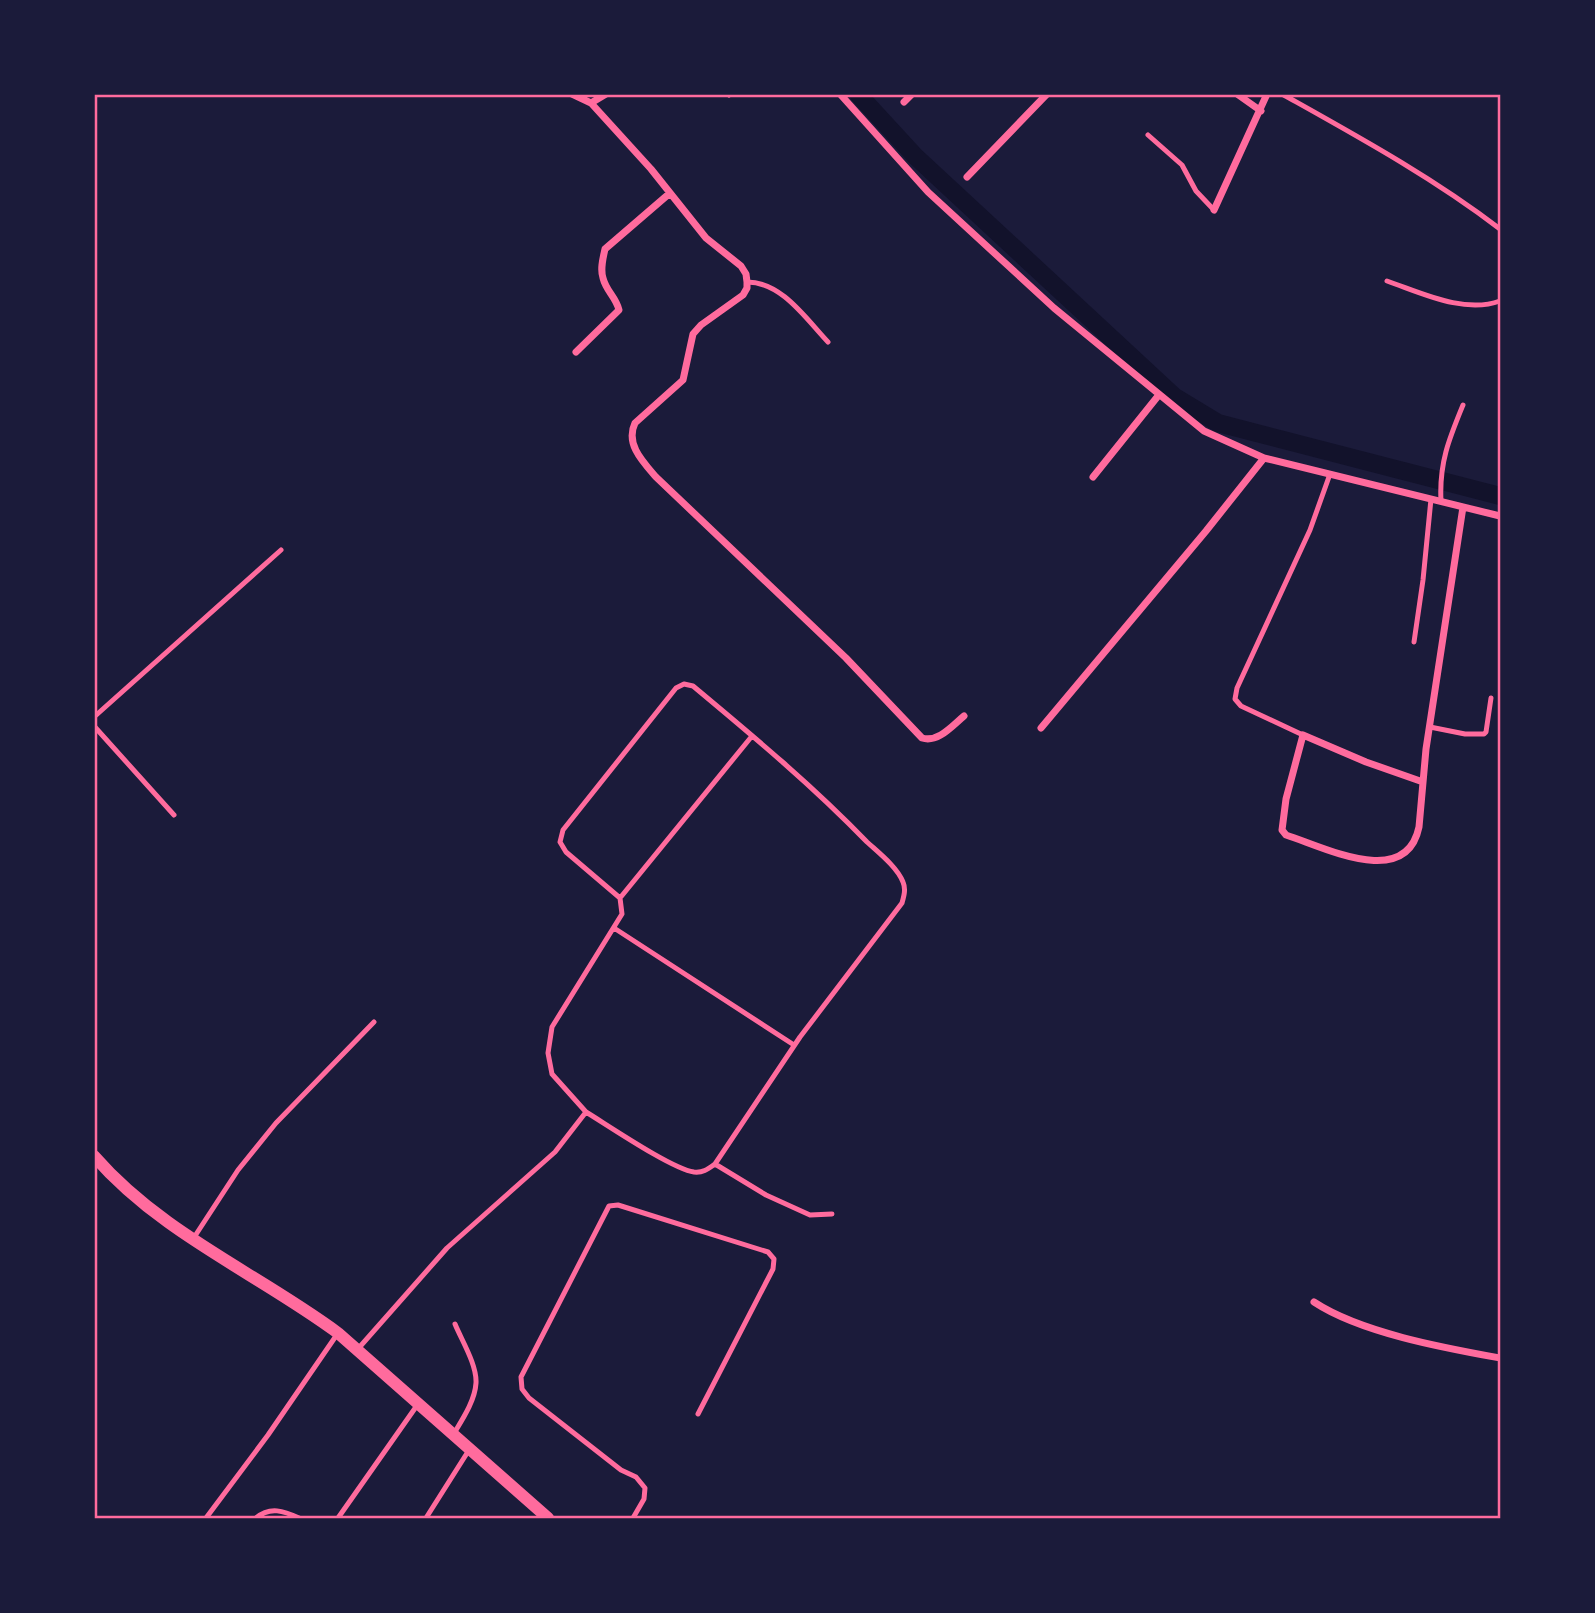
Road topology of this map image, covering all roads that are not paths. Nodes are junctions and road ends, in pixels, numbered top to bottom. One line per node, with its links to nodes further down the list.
1 (572, 94): 10 (street)
2 (606, 94): 10 (street)
3 (841, 94): 22 (street)
4 (912, 94): 9 (street)
5 (1047, 94): 13 (street)
6 (1237, 94): 11 (street)
7 (1267, 94): 11 (street)
8 (1282, 94): 16 (lane)
9 (904, 102)
10 (591, 103): 14 (street)
11 (1261, 111): 15 (street)
12 (1148, 135): 15 (lane)
13 (967, 177)
14 (670, 193): 18 (street); 21 (street)
15 (1214, 210)
16 (1500, 229)
17 (1387, 281): 19 (lane)
18 (747, 282): 20 (lane); 34 (street)
19 (1500, 301)
20 (828, 342)
21 (576, 352)
22 (1158, 396): 24 (street); 26 (street)
23 (1463, 405): 28 (lane)
24 (1264, 458): 25 (street); 38 (street)
25 (1330, 474): 27 (street); 40 (lane)
26 (1093, 477)
27 (1431, 499): 28 (street); 32 (lane)
28 (1441, 501): 29 (street)
29 (1463, 507): 30 (street); 37 (street)
30 (1500, 516)
31 (281, 550): 35 (lane)
32 (1415, 642)
33 (1491, 698): 37 (lane)
34 (964, 716)
35 (94, 717)
36 (94, 726): 42 (lane)
37 (1430, 727): 41 (street)
38 (1041, 728)
39 (752, 736): 43 (lane); 43 (lane); 46 (lane)
40 (1303, 736): 41 (street); 41 (street)
41 (1423, 782)
42 (174, 815)
43 (620, 898): 44 (lane)
44 (614, 928): 46 (lane); 47 (lane)
45 (374, 1022): 51 (lane)
46 (794, 1045): 49 (lane)
47 (586, 1112): 49 (lane); 55 (lane)
48 (94, 1156): 51 (street)
49 (715, 1164): 50 (lane)
50 (832, 1214)
51 (193, 1239): 54 (street)
52 (1314, 1302): 56 (street)
53 (456, 1324): 59 (lane)
54 (338, 1333): 55 (street); 61 (lane)
55 (357, 1350): 57 (street)
56 (1500, 1358)
57 (418, 1403): 59 (street); 64 (lane)
58 (698, 1414): 67 (lane)
59 (453, 1435): 60 (street)
60 (470, 1450): 65 (lane); 66 (street)
61 (206, 1518)
62 (256, 1518): 63 (lane)
63 (299, 1518)
64 (338, 1518)
65 (426, 1518)
66 (548, 1518)
67 (632, 1518)

